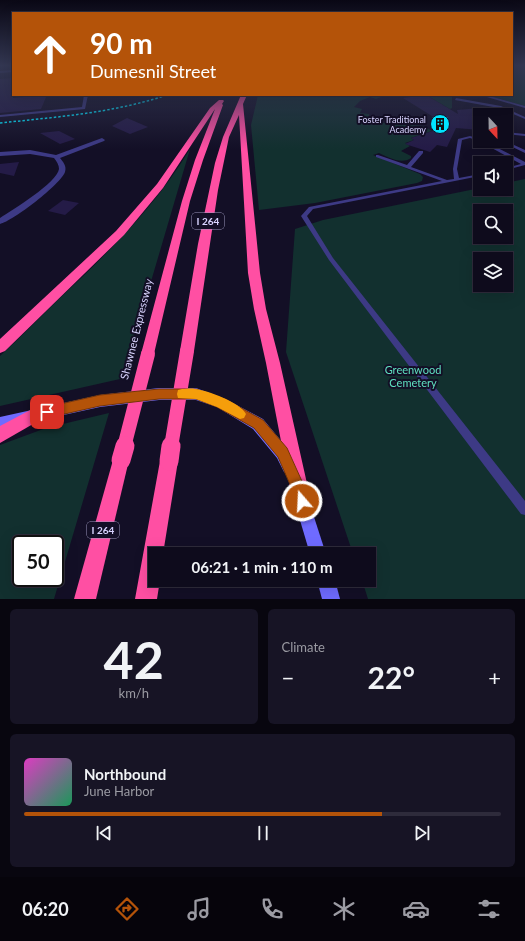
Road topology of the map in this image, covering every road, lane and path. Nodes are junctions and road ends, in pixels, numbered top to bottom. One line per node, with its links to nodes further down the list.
1 (86, 96): 7 (lane)
2 (486, 96): 6 (lane)
3 (223, 98): 28 (highway); 36 (highway, Shawnee Expressway / I 264, bridge)
4 (456, 99): 8 (lane)
5 (242, 100): 32 (highway); 37 (highway, I 264, bridge)
6 (525, 107)
7 (0, 116)
8 (525, 118)
9 (513, 134): 10 (lane)
10 (525, 135)
11 (473, 138): 25 (lane)
12 (102, 140): 20 (street)
13 (513, 146): 16 (lane)
14 (494, 148): 19 (lane)
15 (421, 152): 22 (lane)
16 (525, 152)
17 (0, 154): 20 (street)
18 (378, 156): 22 (lane)
19 (510, 156)
20 (56, 157): 27 (street)
21 (513, 158): 23 (lane)
22 (408, 167): 26 (lane)
23 (513, 167)
24 (473, 176): 25 (lane)
25 (457, 179): 26 (lane)
26 (446, 181): 33 (lane)
27 (0, 222)
28 (0, 348)
29 (34, 415): 30 (main road); 31 (highway); 32 (main road)
30 (0, 423)
31 (0, 435)
32 (298, 488): 34 (main road)
33 (525, 510)
34 (316, 547)
35 (328, 587): 38 (main road)
36 (85, 599)
37 (146, 599)
38 (331, 599)

